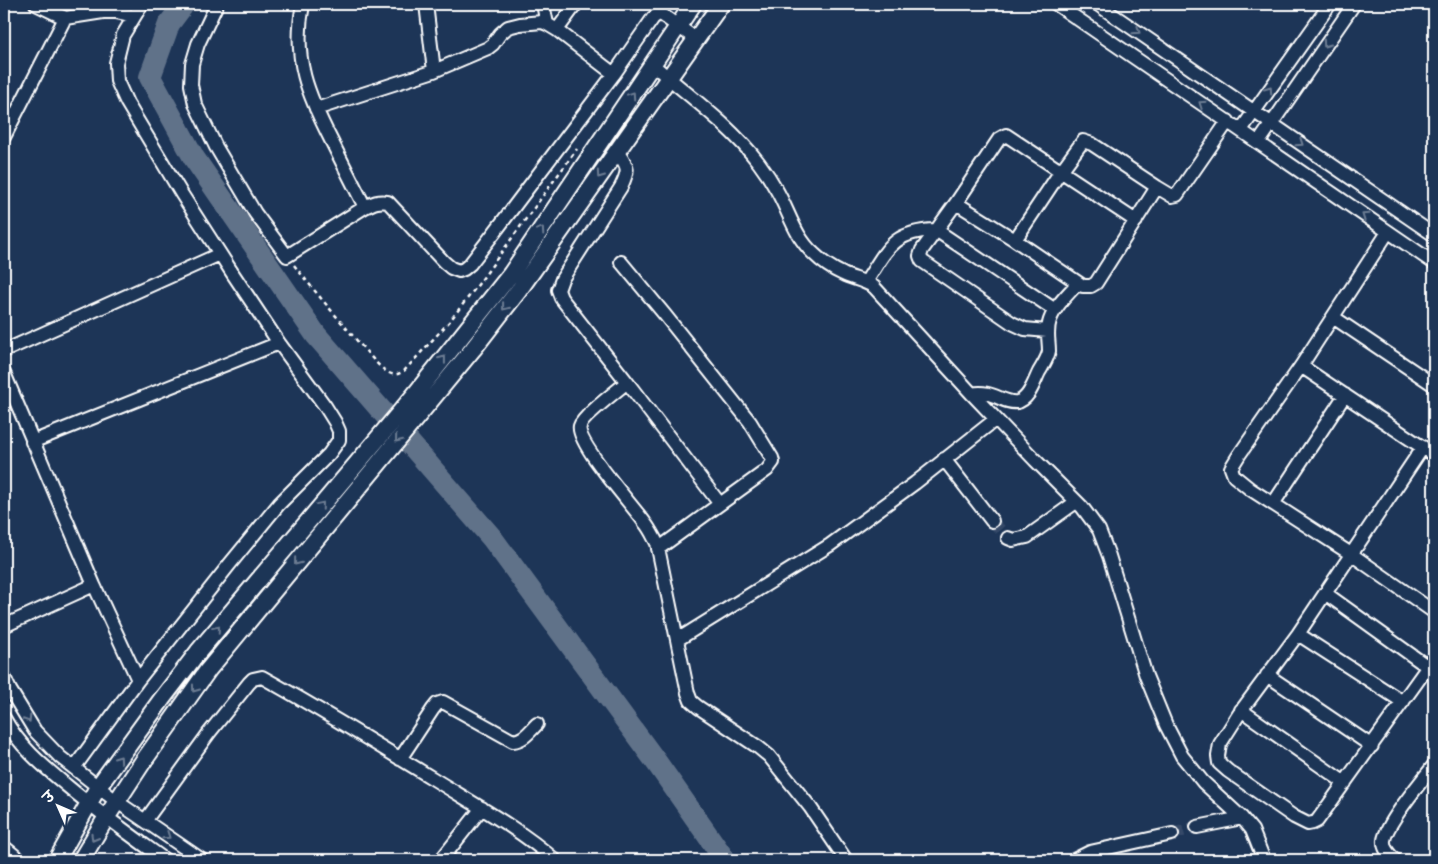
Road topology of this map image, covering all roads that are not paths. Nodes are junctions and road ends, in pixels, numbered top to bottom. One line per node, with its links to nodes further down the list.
1 (36, 4): 15 (street)
2 (142, 4): 14 (street)
3 (217, 4): 34 (street)
4 (303, 4): 23 (street)
5 (426, 4): 20 (street)
6 (543, 4): 17 (street)
7 (576, 4): 17 (street)
8 (693, 4): 16 (main road)
9 (721, 4): 18 (main road)
10 (1056, 4): 25 (street, one-way to 10)
11 (1097, 4): 24 (street, one-way to 24)
12 (1330, 4): 24 (street, one-way to 12)
13 (1354, 4): 26 (street, one-way to 26)
14 (134, 16): 15 (street); 40 (street)
15 (65, 18): 28 (street)
16 (678, 26): 18 (street); 19 (main road); 21 (street)
17 (552, 27): 20 (street); 21 (street)
18 (696, 39): 22 (main road)
19 (652, 64): 22 (street); 56 (main road, one-way to 19)
20 (434, 71): 23 (street)
21 (614, 74): 34 (street)
22 (668, 78): 30 (main road); 43 (street)
23 (316, 109): 34 (street)
24 (1254, 111): 26 (street); 27 (street)
25 (1228, 121): 27 (street); 32 (street)
26 (1271, 123): 29 (street); 38 (street, one-way to 38)
27 (1241, 130): 29 (street)
28 (4, 137)
29 (1259, 142): 37 (street, one-way to 29)
30 (617, 151): 52 (street); 56 (main road, one-way to 56)
31 (1061, 171): 32 (street); 33 (street); 35 (street); 39 (street)
32 (1157, 187): 35 (street)
33 (956, 203): 36 (street); 39 (street)
34 (365, 207)
35 (1136, 221): 44 (street)
36 (936, 230): 43 (street); 45 (street); 47 (street)
37 (1388, 232): 42 (street); 46 (street)
38 (1434, 235)
39 (1015, 240): 44 (street)
40 (220, 254): 48 (street); 49 (street)
41 (620, 262): 62 (street)
42 (1434, 263)
43 (866, 282): 54 (street)
44 (1078, 283): 45 (street)
45 (1055, 310): 47 (street)
46 (1333, 317): 50 (street); 53 (street)
47 (1047, 332): 54 (street)
48 (279, 343): 58 (street); 77 (street)
49 (4, 351)
50 (1301, 366): 55 (street); 63 (street)
51 (4, 373): 58 (street)
52 (627, 382): 62 (street); 66 (street)
53 (1434, 385)
54 (972, 394): 57 (street)
55 (1345, 395): 59 (street); 63 (street)
56 (418, 402): 87 (main road, one-way to 56); 88 (main road, one-way to 88)
57 (996, 419): 60 (street); 61 (street)
58 (32, 442): 68 (street)
59 (1429, 451): 67 (street)
60 (944, 459): 64 (street); 73 (street)
61 (1076, 502): 65 (street); 92 (street)
62 (720, 504): 66 (street)
63 (1273, 504): 67 (street)
64 (992, 521)
65 (1008, 538)
66 (658, 549): 73 (street)
67 (1351, 554): 69 (street); 70 (street)
68 (94, 585): 71 (street); 77 (street)
69 (1325, 593): 72 (street); 74 (street)
70 (1434, 612)
71 (4, 626)
72 (1298, 634): 75 (street); 78 (street)
73 (677, 640): 104 (street)
74 (1431, 662): 78 (street)
75 (1267, 675): 79 (street); 82 (street)
76 (4, 677): 85 (street, one-way to 85)
77 (138, 680): 85 (street)
78 (1403, 702): 82 (street)
79 (1241, 710): 86 (street); 86 (street)
80 (4, 718): 89 (street)
81 (537, 724): 83 (street)
82 (1372, 746): 86 (street)
83 (400, 759): 90 (street); 93 (street)
84 (1434, 765): 107 (street)
85 (74, 768): 87 (street)
86 (1345, 784)
87 (98, 787): 88 (street); 89 (main road)
88 (116, 801): 91 (main road); 93 (street)
89 (89, 804): 91 (street); 98 (main road)
90 (482, 808): 102 (street); 103 (street)
91 (106, 818): 99 (main road, one-way to 99); 100 (street)
92 (1242, 818): 94 (street); 106 (street)
93 (145, 821): 101 (street, one-way to 101)
94 (1197, 828)
95 (1172, 834): 105 (street)
96 (4, 847): 97 (street)
97 (20, 860)
98 (57, 860)
99 (81, 860)
100 (165, 860)
101 (202, 860)
102 (441, 860)
103 (555, 860)
104 (846, 860)
105 (1074, 860)
106 (1264, 860)
107 (1395, 860)

